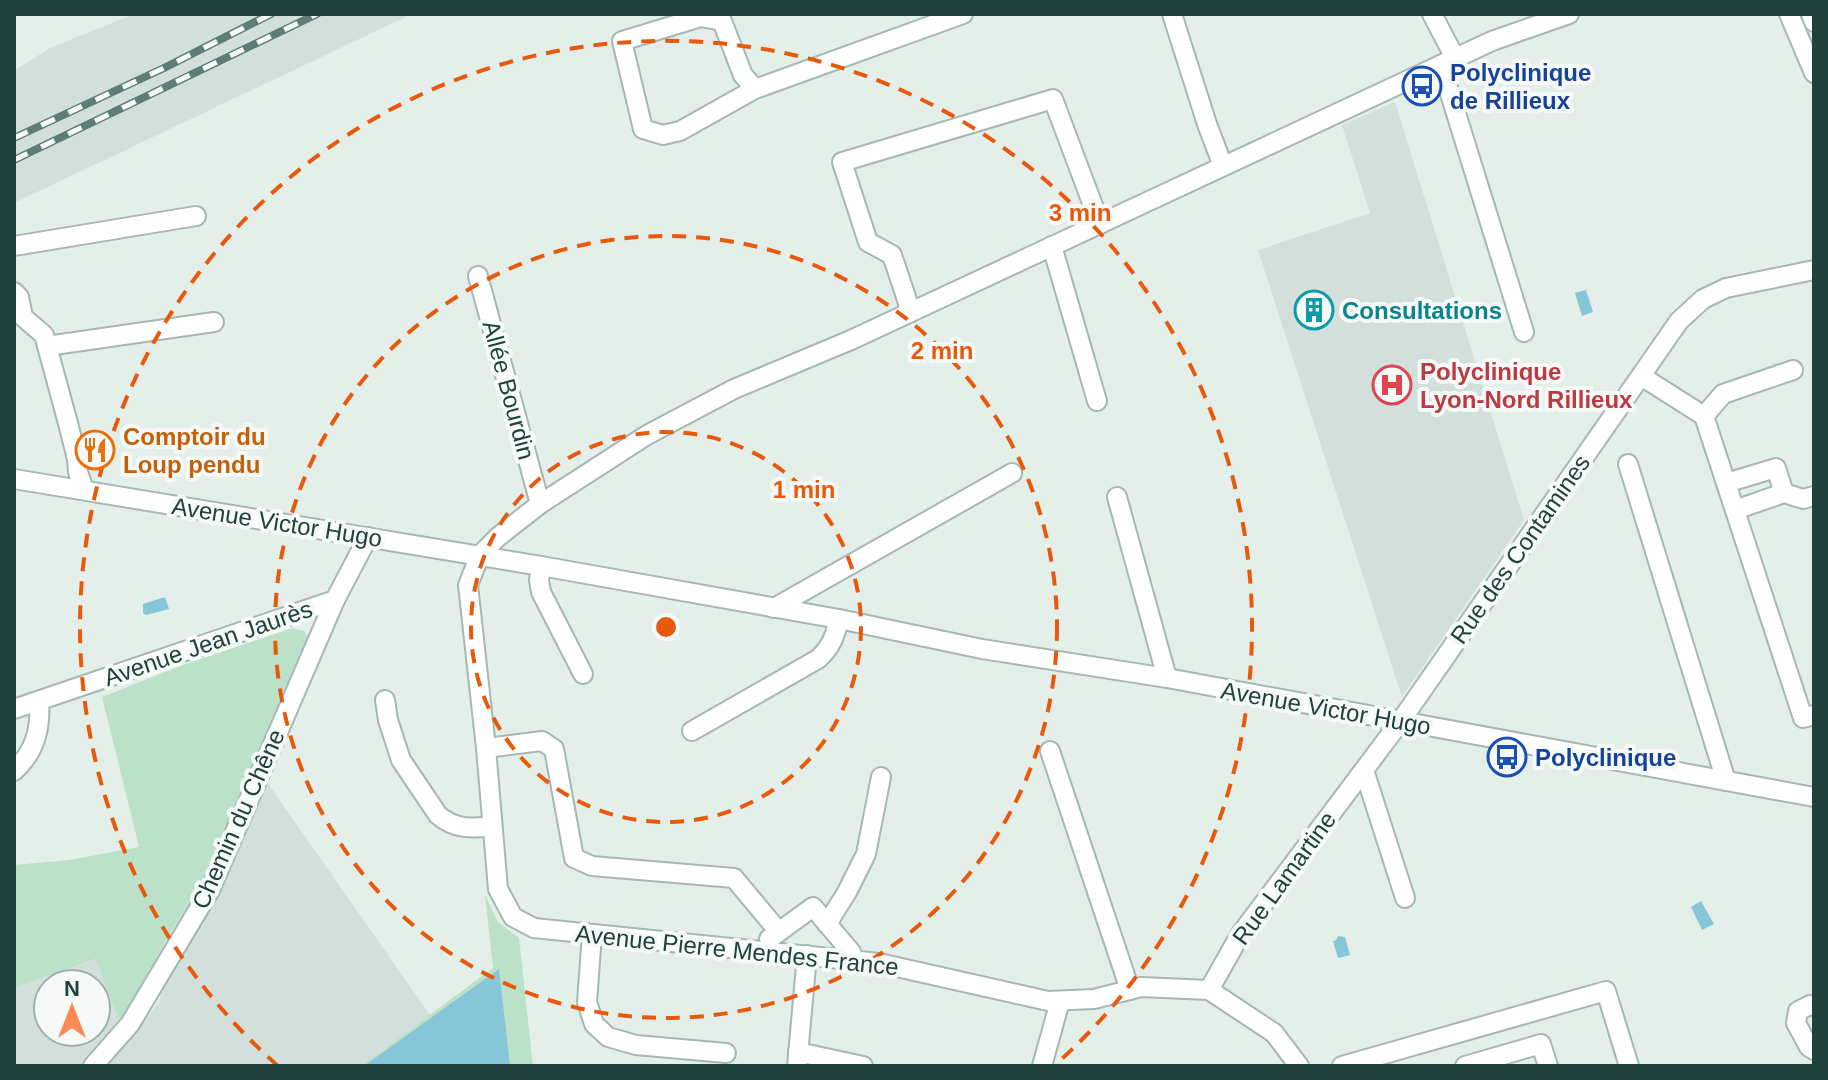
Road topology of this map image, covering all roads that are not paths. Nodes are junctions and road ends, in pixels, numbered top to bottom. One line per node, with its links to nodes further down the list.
1 (963, 14): 11 (street)
2 (1172, 14): 12 (street)
3 (1432, 14): 9 (street)
4 (1569, 14): 7 (street)
5 (1789, 14): 10 (street)
6 (1811, 14): 8 (street)
7 (1534, 19): 9 (street)
8 (1814, 22)
9 (1448, 62): 12 (street); 22 (street)
10 (1814, 73)
11 (755, 89): 11 (street)
12 (1223, 166): 14 (street)
13 (196, 216): 15 (street)
14 (1100, 224): 16 (street); 20 (street)
15 (14, 246)
16 (1052, 246): 20 (street); 26 (street)
17 (1814, 270): 25 (street, Rue des Contamines)
18 (478, 276): 36 (street, Allée Bourdin)
19 (14, 292): 23 (street)
20 (911, 312): 36 (street)
21 (214, 322): 23 (street)
22 (1524, 332)
23 (47, 346): 32 (street)
24 (1793, 370): 27 (street)
25 (1641, 376): 27 (street); 50 (street, Rue des Contamines)
26 (1097, 401)
27 (1704, 416): 31 (street)
28 (1628, 464): 57 (street)
29 (1012, 473): 42 (street)
30 (14, 479): 32 (street, Avenue Victor Hugo)
31 (1726, 483): 33 (street); 37 (street)
32 (84, 490): 38 (street, Avenue Victor Hugo)
33 (1784, 493): 34 (street); 37 (street)
34 (1814, 496)
35 (1117, 497): 45 (street)
36 (540, 504): 39 (street)
37 (1735, 510): 49 (street)
38 (368, 537): 39 (street, Avenue Victor Hugo); 41 (street, Avenue Jean Jaurès)
39 (480, 555): 40 (street, Avenue Victor Hugo); 52 (street, Avenue Pierre Mendes France)
40 (541, 566): 42 (street, Avenue Victor Hugo); 44 (street)
41 (335, 600): 47 (street, Avenue Jean Jaurès); 76 (street, Chemin du Chêne)
42 (774, 608): 43 (street, Avenue Victor Hugo)
43 (839, 619): 45 (street, Avenue Victor Hugo); 51 (street)
44 (583, 674)
45 (1167, 678): 50 (street, Avenue Victor Hugo)
46 (385, 700): 59 (street)
47 (39, 701): 48 (street, Avenue Jean Jaurès); 55 (street)
48 (14, 709)
49 (1814, 715)
50 (1400, 722): 54 (street, Rue Lamartine); 57 (street, Avenue Victor Hugo)
51 (692, 731)
52 (486, 748): 59 (street, Avenue Pierre Mendes France); 62 (street)
53 (1050, 751): 67 (street)
54 (1364, 770): 60 (street); 68 (street, Rue Lamartine)
55 (14, 771)
56 (881, 777): 61 (street)
57 (1726, 781): 58 (street, Avenue Victor Hugo)
58 (1814, 797)
59 (492, 826): 63 (street, Avenue Pierre Mendes France)
60 (1405, 898)
61 (827, 924): 62 (street); 66 (street)
62 (779, 932): 64 (street)
63 (592, 934): 64 (street, Avenue Pierre Mendes France); 74 (street)
64 (759, 949): 65 (street, Avenue Pierre Mendes France)
65 (807, 955): 66 (street, Avenue Pierre Mendes France); 75 (street)
66 (854, 960): 69 (street, Avenue Pierre Mendes France)
67 (1130, 990): 68 (street, Avenue Pierre Mendes France); 69 (street, Avenue Pierre Mendes France)
68 (1209, 990): 79 (street)
69 (1060, 1001): 78 (street)
70 (1814, 1006): 73 (street)
71 (1533, 1012): 72 (street); 80 (street); 83 (street)
72 (1541, 1044): 81 (street); 82 (street)
73 (1814, 1050)
74 (726, 1053)
75 (797, 1059): 77 (street)
76 (93, 1066)
77 (863, 1066)
78 (1042, 1066)
79 (1299, 1066)
80 (1342, 1066)
81 (1465, 1066)
82 (1548, 1066)
83 (1629, 1066)

